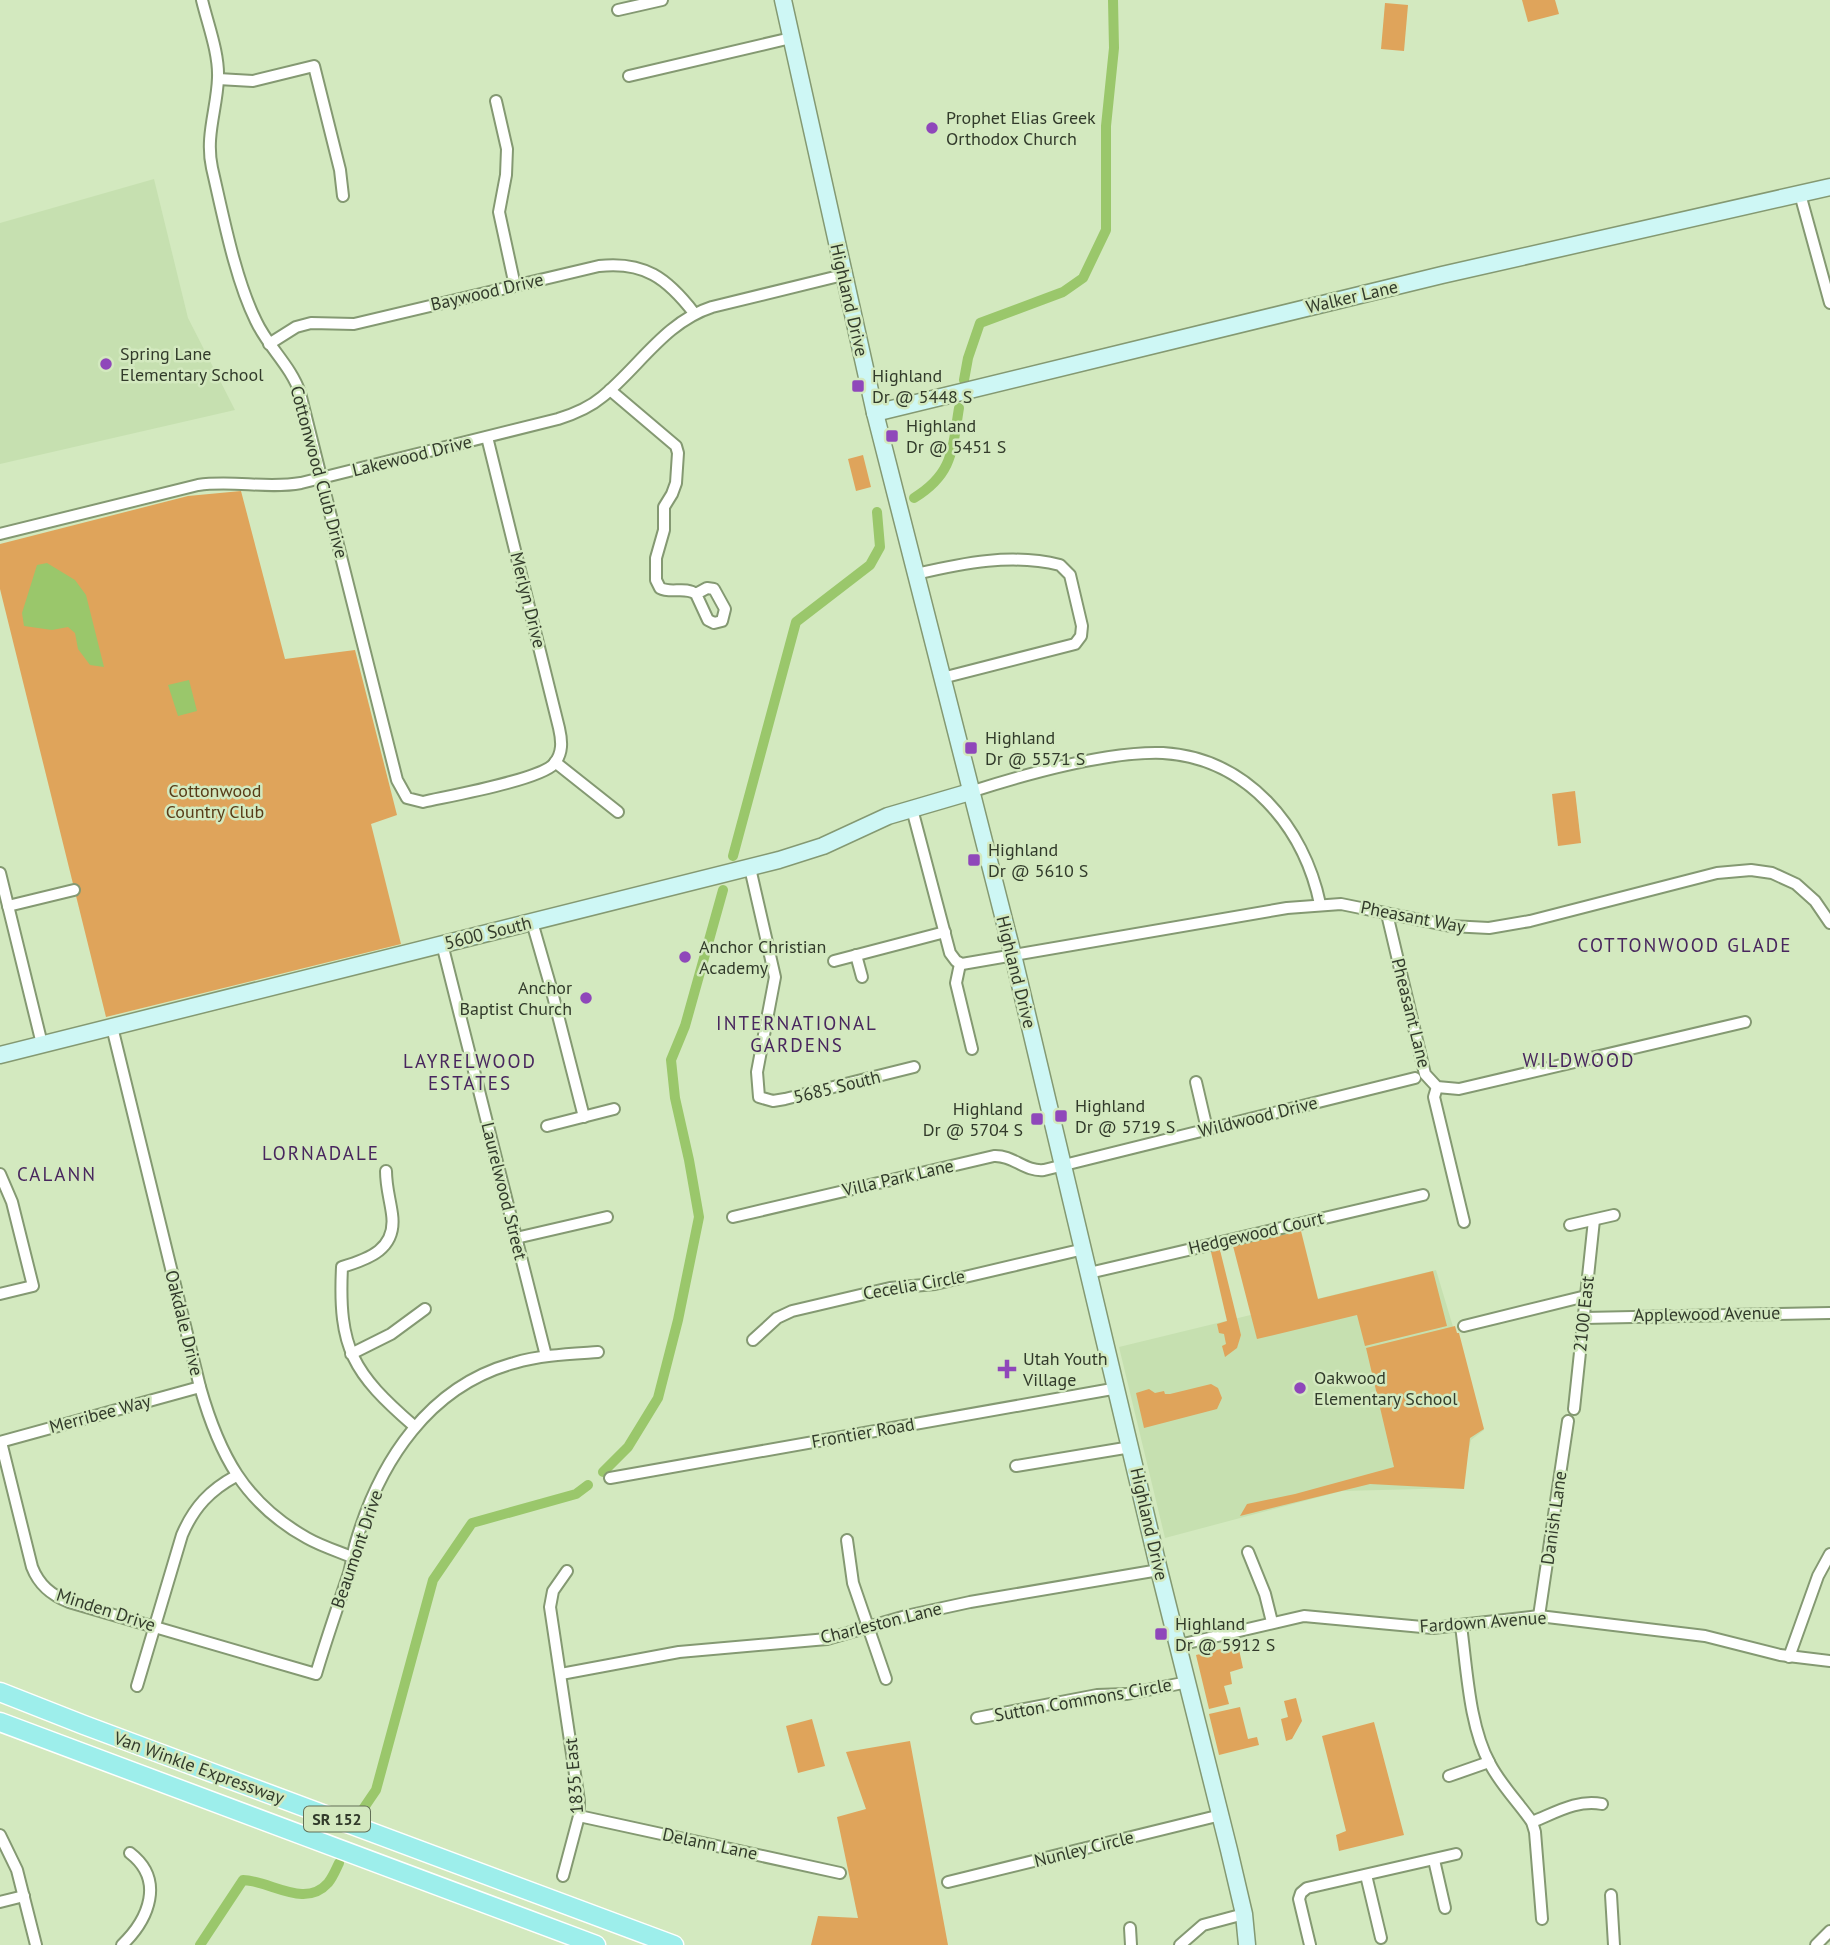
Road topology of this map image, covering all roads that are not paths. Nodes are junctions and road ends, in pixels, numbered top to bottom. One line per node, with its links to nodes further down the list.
1 (202, 0): 7 (street, Cottonwood Club Drive)
2 (662, 0): 4 (street)
3 (783, 0): 5 (main road, Highland Drive)
4 (618, 10)
5 (791, 38): 6 (street); 12 (main road, Highland Drive)
6 (629, 76)
7 (218, 79): 11 (street); 16 (street, Cottonwood Club Drive)
8 (496, 101): 13 (street)
9 (1830, 187): 10 (main road, Walker Lane)
10 (1800, 194): 14 (street); 18 (main road, Walker Lane)
11 (343, 196)
12 (843, 275): 15 (street, Lakewood Drive); 18 (main road, Highland Drive)
13 (515, 286): 15 (street, Baywood Drive); 16 (street, Baywood Drive)
14 (1830, 303)
15 (694, 313): 17 (street, Lakewood Drive)
16 (269, 344): 20 (street, Cottonwood Club Drive)
17 (610, 390): 19 (street, Lakewood Drive); 23 (street)
18 (874, 413): 22 (main road, Highland Drive)
19 (487, 437): 20 (street, Lakewood Drive); 25 (street, Merlyn Drive)
20 (321, 478): 21 (street, Lakewood Drive); 25 (street, Cottonwood Club Drive)
21 (0, 534)
22 (916, 574): 24 (main road, Highland Drive); 24 (street)
23 (696, 594)
24 (942, 678): 26 (main road, Highland Drive)
25 (555, 762): 28 (street)
26 (970, 792): 27 (main road, 5600 South); 32 (street); 40 (main road, Highland Drive)
27 (912, 809): 29 (main road, 5600 South); 37 (street)
28 (618, 813)
29 (750, 868): 35 (main road, 5600 South); 49 (street, 5685 South)
30 (0, 873): 33 (street)
31 (74, 890): 33 (street)
32 (1320, 904): 34 (street, Pheasant Way); 40 (street, Pheasant Way)
33 (8, 906): 46 (street)
34 (1387, 914): 36 (street, Pheasant Way); 52 (street, Pheasant Lane)
35 (532, 922): 38 (main road, 5600 South); 54 (street)
36 (1830, 923)
37 (945, 932): 39 (street); 42 (street)
38 (442, 944): 45 (main road, 5600 South); 67 (street, Laurelwood Street)
39 (856, 955): 41 (street); 43 (street)
40 (1013, 955): 42 (street, Pheasant Way); 57 (main road, Highland Drive)
41 (834, 961)
42 (960, 964): 47 (street)
43 (862, 977)
44 (1745, 1022): 52 (street, Pheasant Lane)
45 (112, 1027): 46 (main road, 5600 South); 80 (street, Oakdale Drive)
46 (42, 1044): 48 (main road, 5600 South)
47 (972, 1049)
48 (0, 1055)
49 (914, 1068)
50 (1415, 1078): 56 (street, Wildwood Drive)
51 (1196, 1082): 56 (street)
52 (1437, 1087): 65 (street)
53 (614, 1109): 54 (street)
54 (584, 1117): 55 (street)
55 (547, 1126)
56 (1208, 1129): 57 (street, Wildwood Drive)
57 (1061, 1165): 63 (street, Villa Park Lane); 68 (main road, Highland Drive)
58 (386, 1171): 78 (street)
59 (0, 1174): 70 (street)
60 (1423, 1195): 69 (street, Hedgewood Court)
61 (1614, 1215): 64 (street)
62 (607, 1217): 67 (street)
63 (733, 1217)
64 (1594, 1220): 66 (street); 71 (street, 2100 East)
65 (1464, 1222)
66 (1570, 1225)
67 (516, 1238): 79 (street, Laurelwood Street)
68 (1084, 1249): 69 (main road, Highland Drive); 76 (street, Cecelia Circle)
69 (1089, 1273): 81 (main road, Highland Drive)
70 (0, 1294)
71 (1586, 1296): 74 (street, 2100 East); 75 (street)
72 (425, 1309): 78 (street)
73 (1830, 1312): 74 (street, Applewood Avenue)
74 (1584, 1318): 82 (street, 2100 East)
75 (1464, 1326)
76 (753, 1340)
77 (598, 1352): 79 (street, Beaumont Drive)
78 (351, 1354): 84 (street)
79 (546, 1356): 84 (street, Beaumont Drive)
80 (200, 1387): 85 (street, Merribee Way); 88 (street, Oakdale Drive)
81 (1118, 1388): 86 (main road, Highland Drive); 89 (street, Frontier Road)
82 (1574, 1409)
83 (1568, 1421): 96 (street, Danish Lane)
84 (414, 1426): 93 (street, Beaumont Drive)
85 (1, 1442): 99 (street, Minden Drive)
86 (1131, 1447): 87 (street); 94 (main road, Highland Drive)
87 (1016, 1466)
88 (236, 1476): 93 (street, Oakdale Drive); 99 (street)
89 (610, 1478)
90 (847, 1540): 100 (street)
91 (1248, 1552): 97 (street)
92 (1830, 1554): 102 (street)
93 (352, 1557): 104 (street, Beaumont Drive)
94 (1159, 1570): 100 (street, Charleston Lane); 101 (main road, Highland Drive)
95 (566, 1571): 105 (street, 1835 East)
96 (1539, 1616): 98 (street, Fardown Avenue); 102 (street, Fardown Avenue)
97 (1272, 1622): 98 (street, Fardown Avenue); 101 (street, Fardown Avenue)
98 (1461, 1626): 112 (street)
99 (155, 1627): 104 (street, Minden Drive); 108 (street)
100 (868, 1628): 105 (street, Charleston Lane); 106 (street)
101 (1179, 1645): 107 (main road, Highland Drive)
102 (1789, 1657): 103 (street, Fardown Avenue)
103 (1830, 1661)
104 (316, 1674)
105 (561, 1674): 116 (street, 1835 East)
106 (886, 1679)
107 (1188, 1682): 110 (street, Sutton Commons Circle); 115 (main road, Highland Drive)
108 (137, 1686)
109 (0, 1692): 138 (main road, Van Winkle Expressway / SR 152)
110 (977, 1718)
111 (0, 1722): 137 (main road, Van Winkle Expressway / SR 152)
112 (1489, 1762): 113 (street); 117 (street)
113 (1449, 1776)
114 (1602, 1804): 117 (street)
115 (1221, 1815): 125 (street, Nunley Circle); 130 (main road, Highland Drive)
116 (579, 1816): 122 (street, Delann Lane); 124 (street, 1835 East)
117 (1532, 1822): 131 (street)
118 (0, 1835): 127 (street)
119 (130, 1853): 136 (street)
120 (1456, 1854): 121 (street)
121 (1434, 1860): 123 (street); 129 (street)
122 (840, 1873)
123 (1366, 1875): 134 (street); 143 (street)
124 (564, 1876)
125 (948, 1882)
126 (1611, 1895): 144 (street)
127 (24, 1896): 128 (street); 135 (street)
128 (0, 1902)
129 (1446, 1908)
130 (1244, 1914): 140 (street); 141 (main road, Highland Drive); 142 (main road)
131 (1542, 1919)
132 (1130, 1928): 139 (street)
133 (1830, 1931): 145 (street)
134 (1381, 1938)
135 (36, 1945)
136 (122, 1945)
137 (596, 1945)
138 (674, 1945)
139 (1131, 1945)
140 (1180, 1945)
141 (1247, 1945)
142 (1256, 1945)
143 (1310, 1945)
144 (1614, 1945)
145 (1816, 1945)

